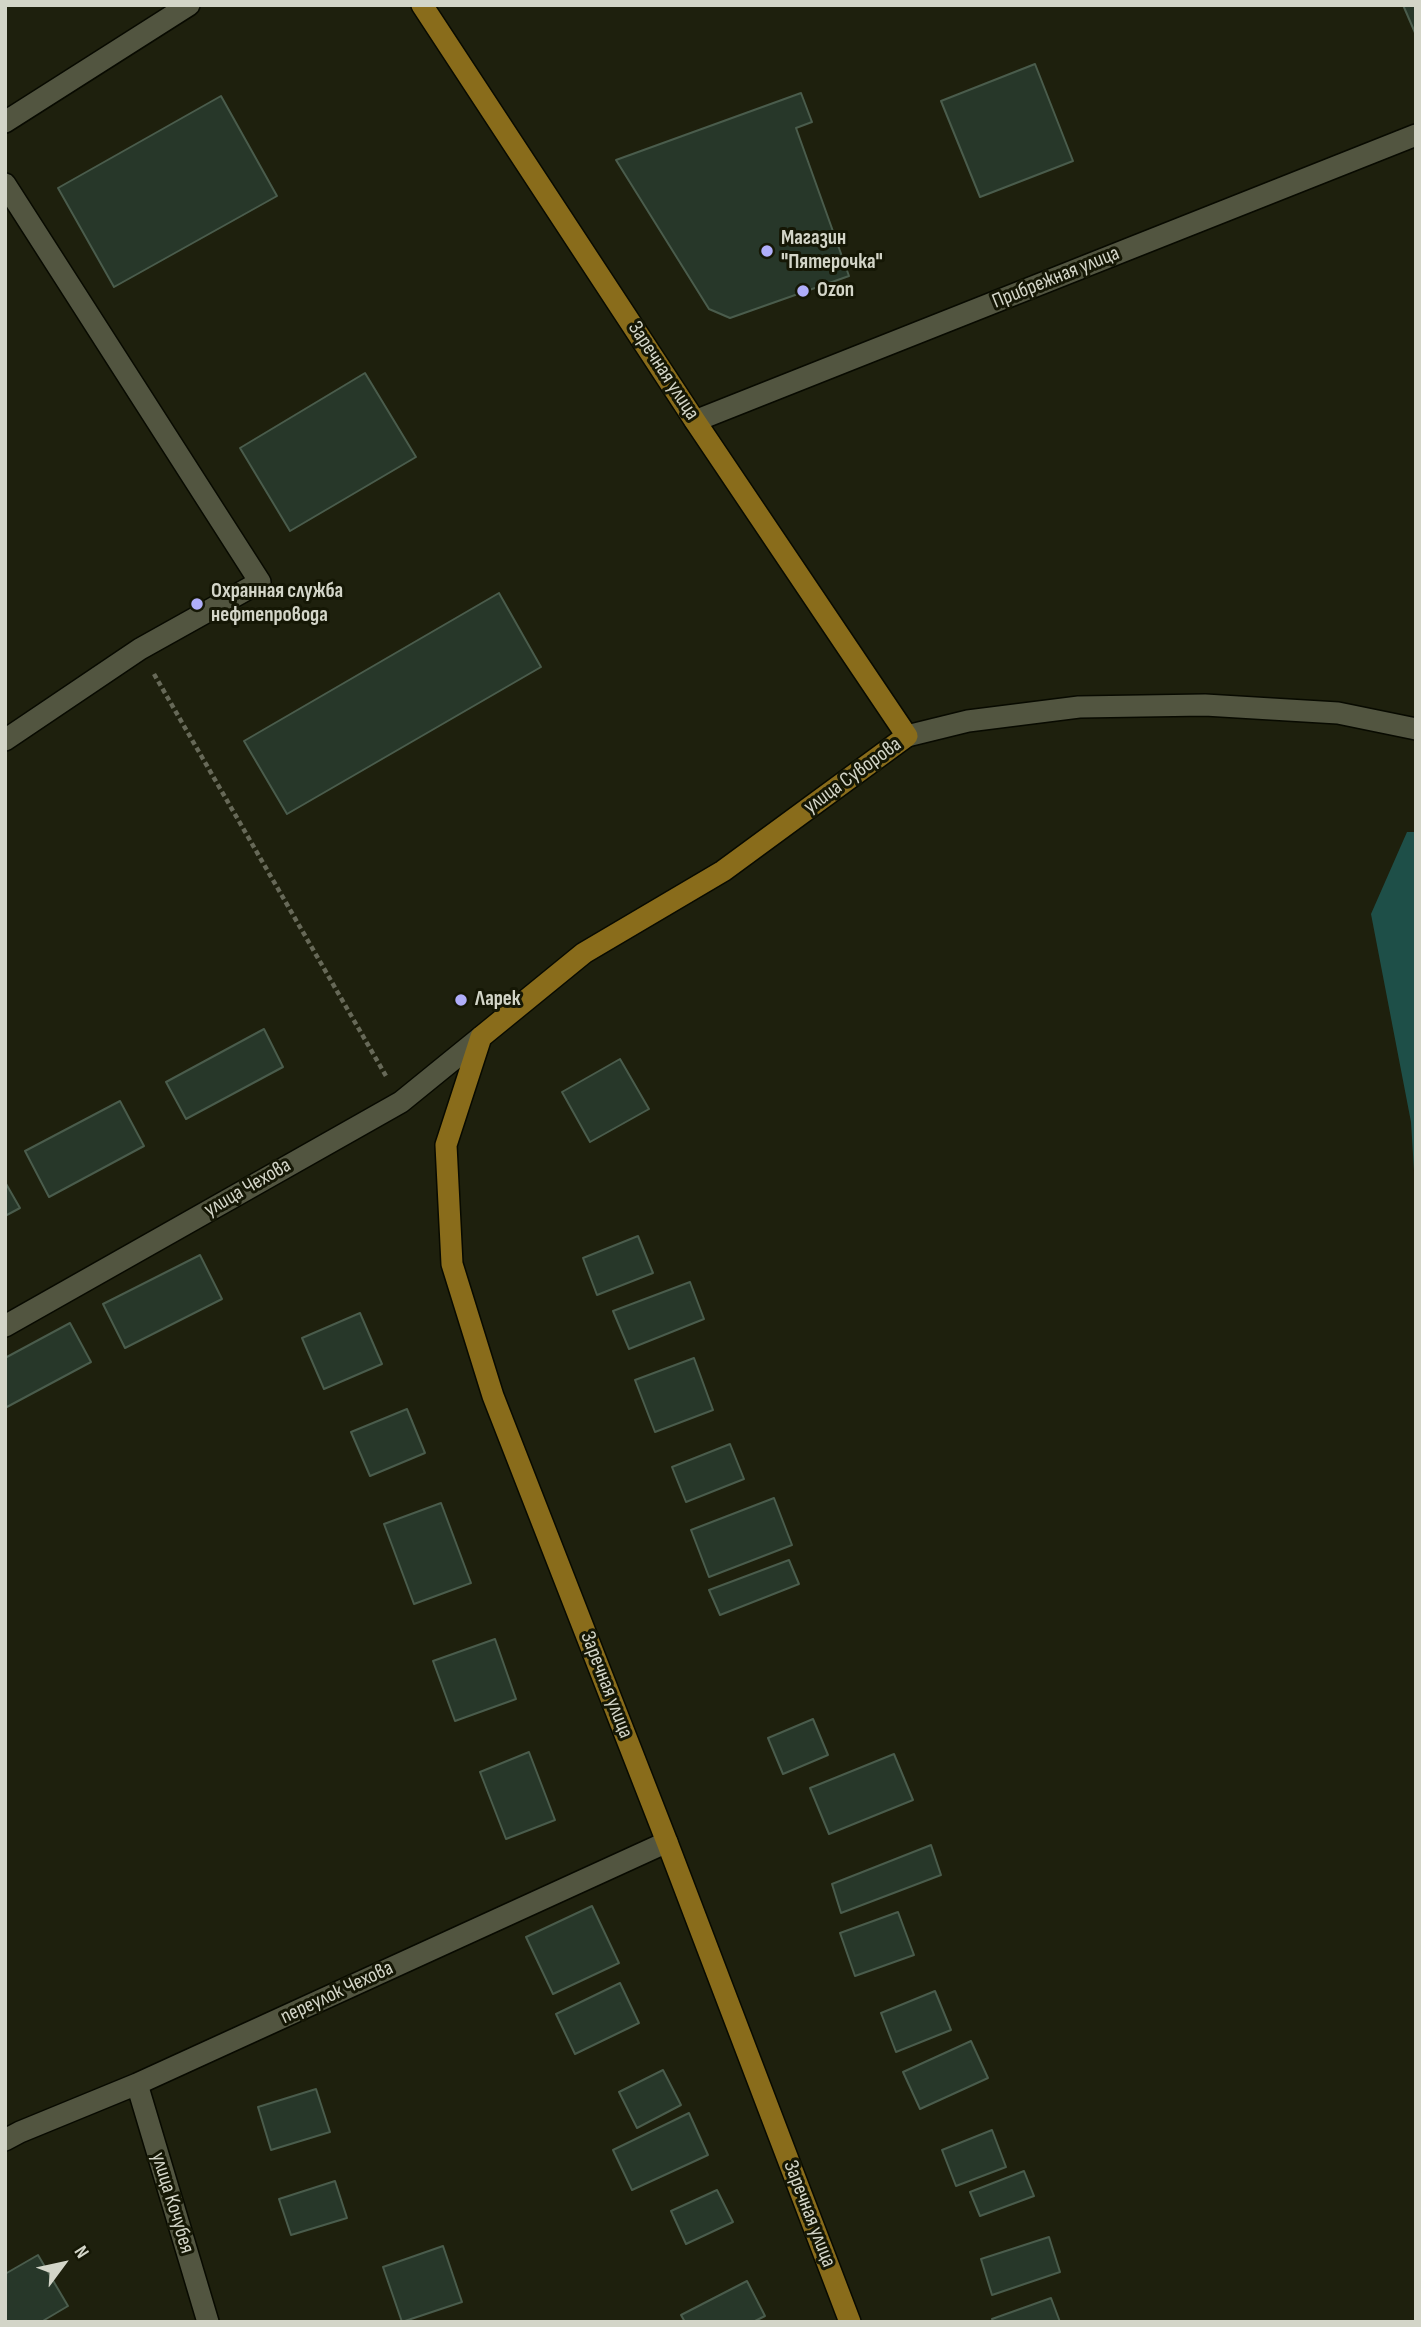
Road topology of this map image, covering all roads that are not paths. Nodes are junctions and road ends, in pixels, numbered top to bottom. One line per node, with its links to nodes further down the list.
1 (189, 5): 3 (street)
2 (422, 5): 6 (main road, Заречная улица)
3 (5, 122)
4 (1416, 135): 6 (street, Прибрежная улица)
5 (5, 184): 9 (street)
6 (695, 421): 8 (main road, Заречная улица)
7 (1416, 729): 8 (street, улица Суворова)
8 (907, 736): 10 (main road, улица Суворова)
9 (5, 740)
10 (481, 1037): 11 (street, улица Чехова); 12 (main road, Заречная улица)
11 (5, 1326)
12 (667, 1842): 13 (street, переулок Чехова); 16 (main road, Заречная улица)
13 (136, 2084): 14 (street, переулок Чехова); 15 (street, улица Кочубея)
14 (5, 2140)
15 (208, 2322)
16 (850, 2322)

